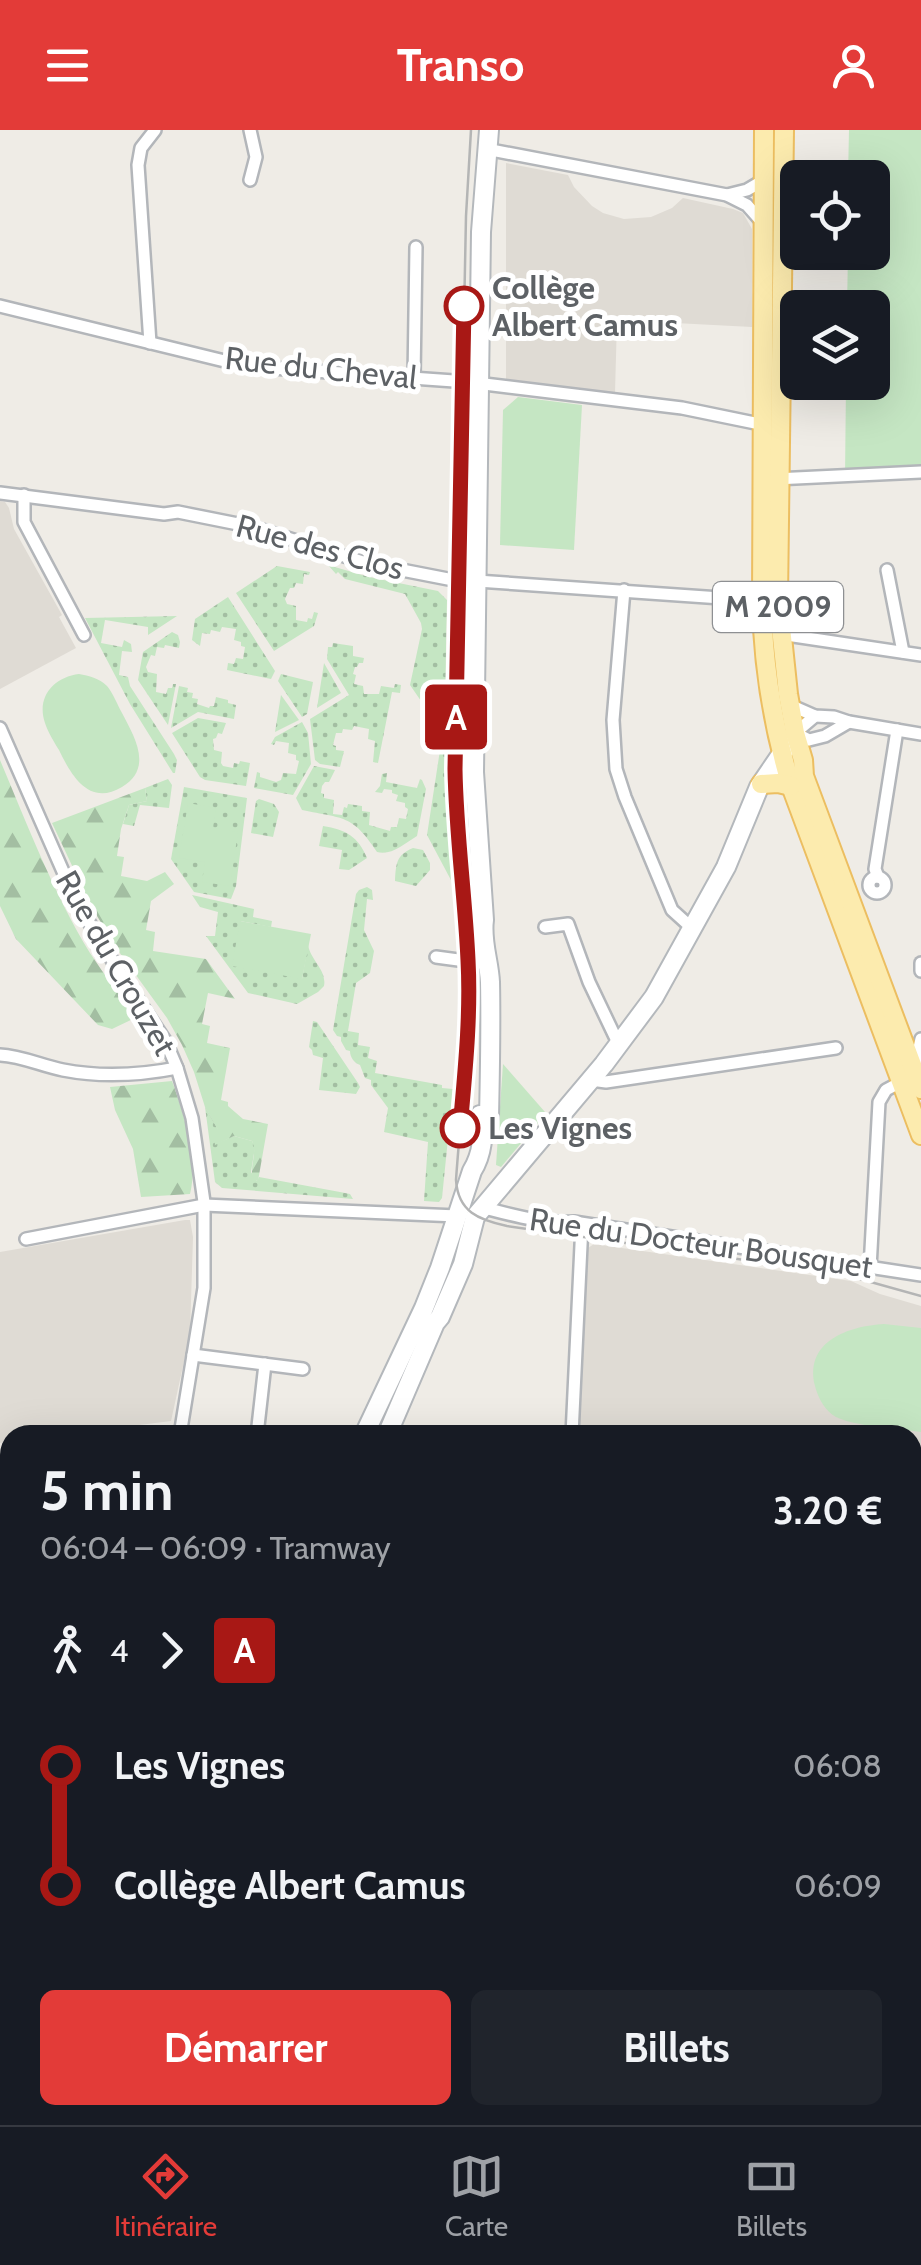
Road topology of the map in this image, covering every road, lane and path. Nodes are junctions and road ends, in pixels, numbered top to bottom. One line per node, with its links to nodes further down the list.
1 (156, 130): 13 (street)
2 (250, 130): 7 (street)
3 (496, 130): 6 (street)
4 (764, 130): 8 (main road, M 2009)
5 (784, 130): 16 (main road, M 2009)
6 (489, 143): 9 (street); 15 (street)
7 (250, 180)
8 (764, 180): 9 (street); 10 (main road, M 2009)
9 (727, 195): 10 (street)
10 (763, 225): 16 (main road, M 2009)
11 (416, 247): 14 (street)
12 (0, 306): 13 (street, Rue du Cheval)
13 (150, 342): 14 (street, Rue du Cheval)
14 (414, 378): 15 (street, Rue du Cheval)
15 (483, 384): 16 (street, Rue du Cheval); 22 (street)
16 (772, 426): 18 (main road, M 2009)
17 (921, 472): 18 (street)
18 (771, 479): 24 (main road, M 2009)
19 (0, 493): 20 (street, Rue des Clos)
20 (24, 496): 22 (street, Rue des Clos); 26 (street)
21 (886, 570): 27 (street)
22 (480, 580): 23 (street, Rue des Clos); 43 (street)
23 (624, 590): 24 (street, Rue des Clos); 41 (street)
24 (770, 601): 25 (main road, M 2009); 29 (main road, M 2009)
25 (780, 634): 27 (street); 29 (main road, M 2009)
26 (84, 635)
27 (903, 652): 28 (street)
28 (921, 655)
29 (782, 709): 30 (street); 34 (main road, M 2009); 36 (main road, M 2009)
30 (815, 716): 31 (street); 34 (street)
31 (849, 722): 33 (street); 34 (street)
32 (0, 728): 50 (street, Rue du Crouzet)
33 (897, 730): 35 (street); 39 (street)
34 (794, 733): 36 (street); 37 (main road, M 2009)
35 (921, 734)
36 (781, 757): 37 (main road, M 2009); 38 (street)
37 (797, 781): 38 (main road); 51 (main road, M 2009)
38 (761, 784): 41 (street)
39 (878, 877)
40 (545, 928): 47 (street)
41 (693, 929): 47 (street)
42 (436, 957): 43 (street)
43 (488, 959): 55 (street)
44 (921, 963): 45 (street)
45 (921, 971)
46 (921, 1040): 51 (street)
47 (619, 1045): 52 (street)
48 (836, 1048): 52 (street)
49 (0, 1055): 50 (street)
50 (177, 1068): 57 (street, Rue du Crouzet)
51 (908, 1076): 53 (main road, M 2009); 54 (main road, M 2009); 63 (street)
52 (590, 1080): 56 (street)
53 (921, 1089)
54 (921, 1135)
55 (481, 1166): 56 (street); 58 (street); 59 (street)
56 (508, 1177): 58 (street)
57 (204, 1206): 59 (street); 61 (street); 65 (street, Rue du Crouzet)
58 (482, 1207): 59 (street); 60 (street, Rue du Docteur Bousquet); 62 (street)
59 (457, 1216): 62 (street); 70 (street)
60 (582, 1224): 63 (street, Rue du Docteur Bousquet); 72 (street)
61 (26, 1239)
62 (463, 1264): 71 (street)
63 (870, 1268): 64 (street, Rue du Docteur Bousquet)
64 (921, 1274)
65 (192, 1354): 66 (street); 68 (street, Rue du Crouzet)
66 (265, 1364): 67 (street); 69 (street)
67 (303, 1368)
68 (181, 1425)
69 (258, 1425)
70 (369, 1425)
71 (391, 1425)
72 (572, 1425)

